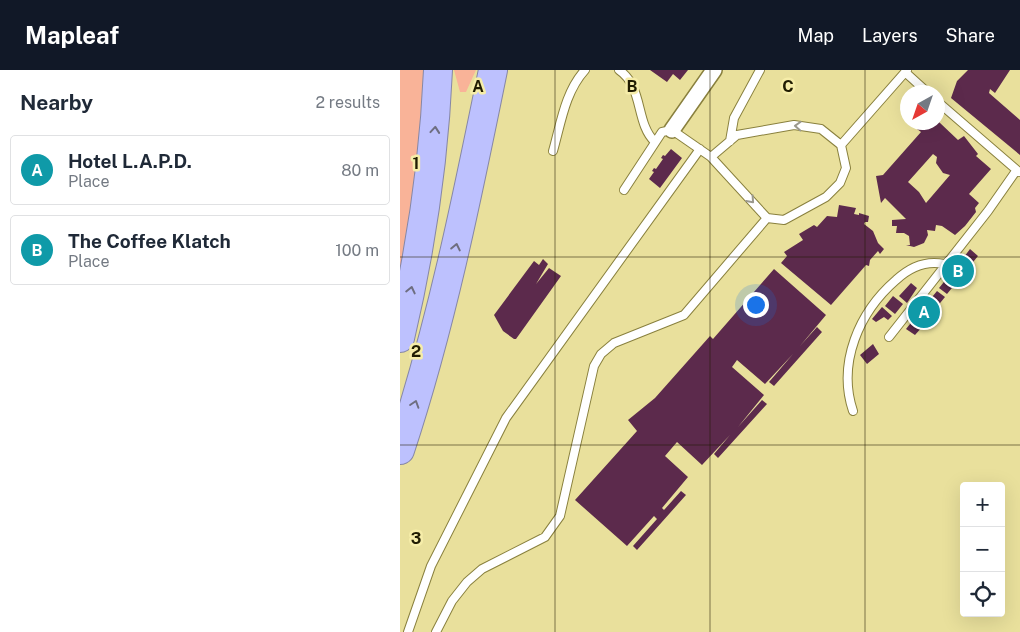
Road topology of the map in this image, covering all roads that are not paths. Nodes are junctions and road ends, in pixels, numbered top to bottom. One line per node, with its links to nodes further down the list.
1 (438, 70): 22 (highway, one-way to 1)
2 (493, 70): 24 (highway, one-way to 2)
3 (585, 70): 15 (lane)
4 (619, 70): 12 (lane)
5 (714, 70): 10 (street)
6 (760, 70): 11 (lane)
7 (906, 71): 8 (lane); 13 (lane)
8 (920, 85)
9 (945, 108): 17 (lane)
10 (672, 130): 12 (lane); 14 (lane)
11 (730, 141): 13 (lane, one-way to 11); 16 (lane)
12 (655, 142): 18 (lane)
13 (841, 145): 19 (lane)
14 (700, 149): 16 (lane); 25 (lane)
15 (553, 151)
16 (712, 157): 19 (lane, one-way to 19)
17 (1018, 172): 20 (lane)
18 (624, 190)
19 (767, 218): 26 (lane)
20 (944, 264): 21 (lane); 23 (lane)
21 (889, 337)
22 (400, 338)
23 (853, 411)
24 (400, 450)
25 (408, 632)
26 (436, 632)

